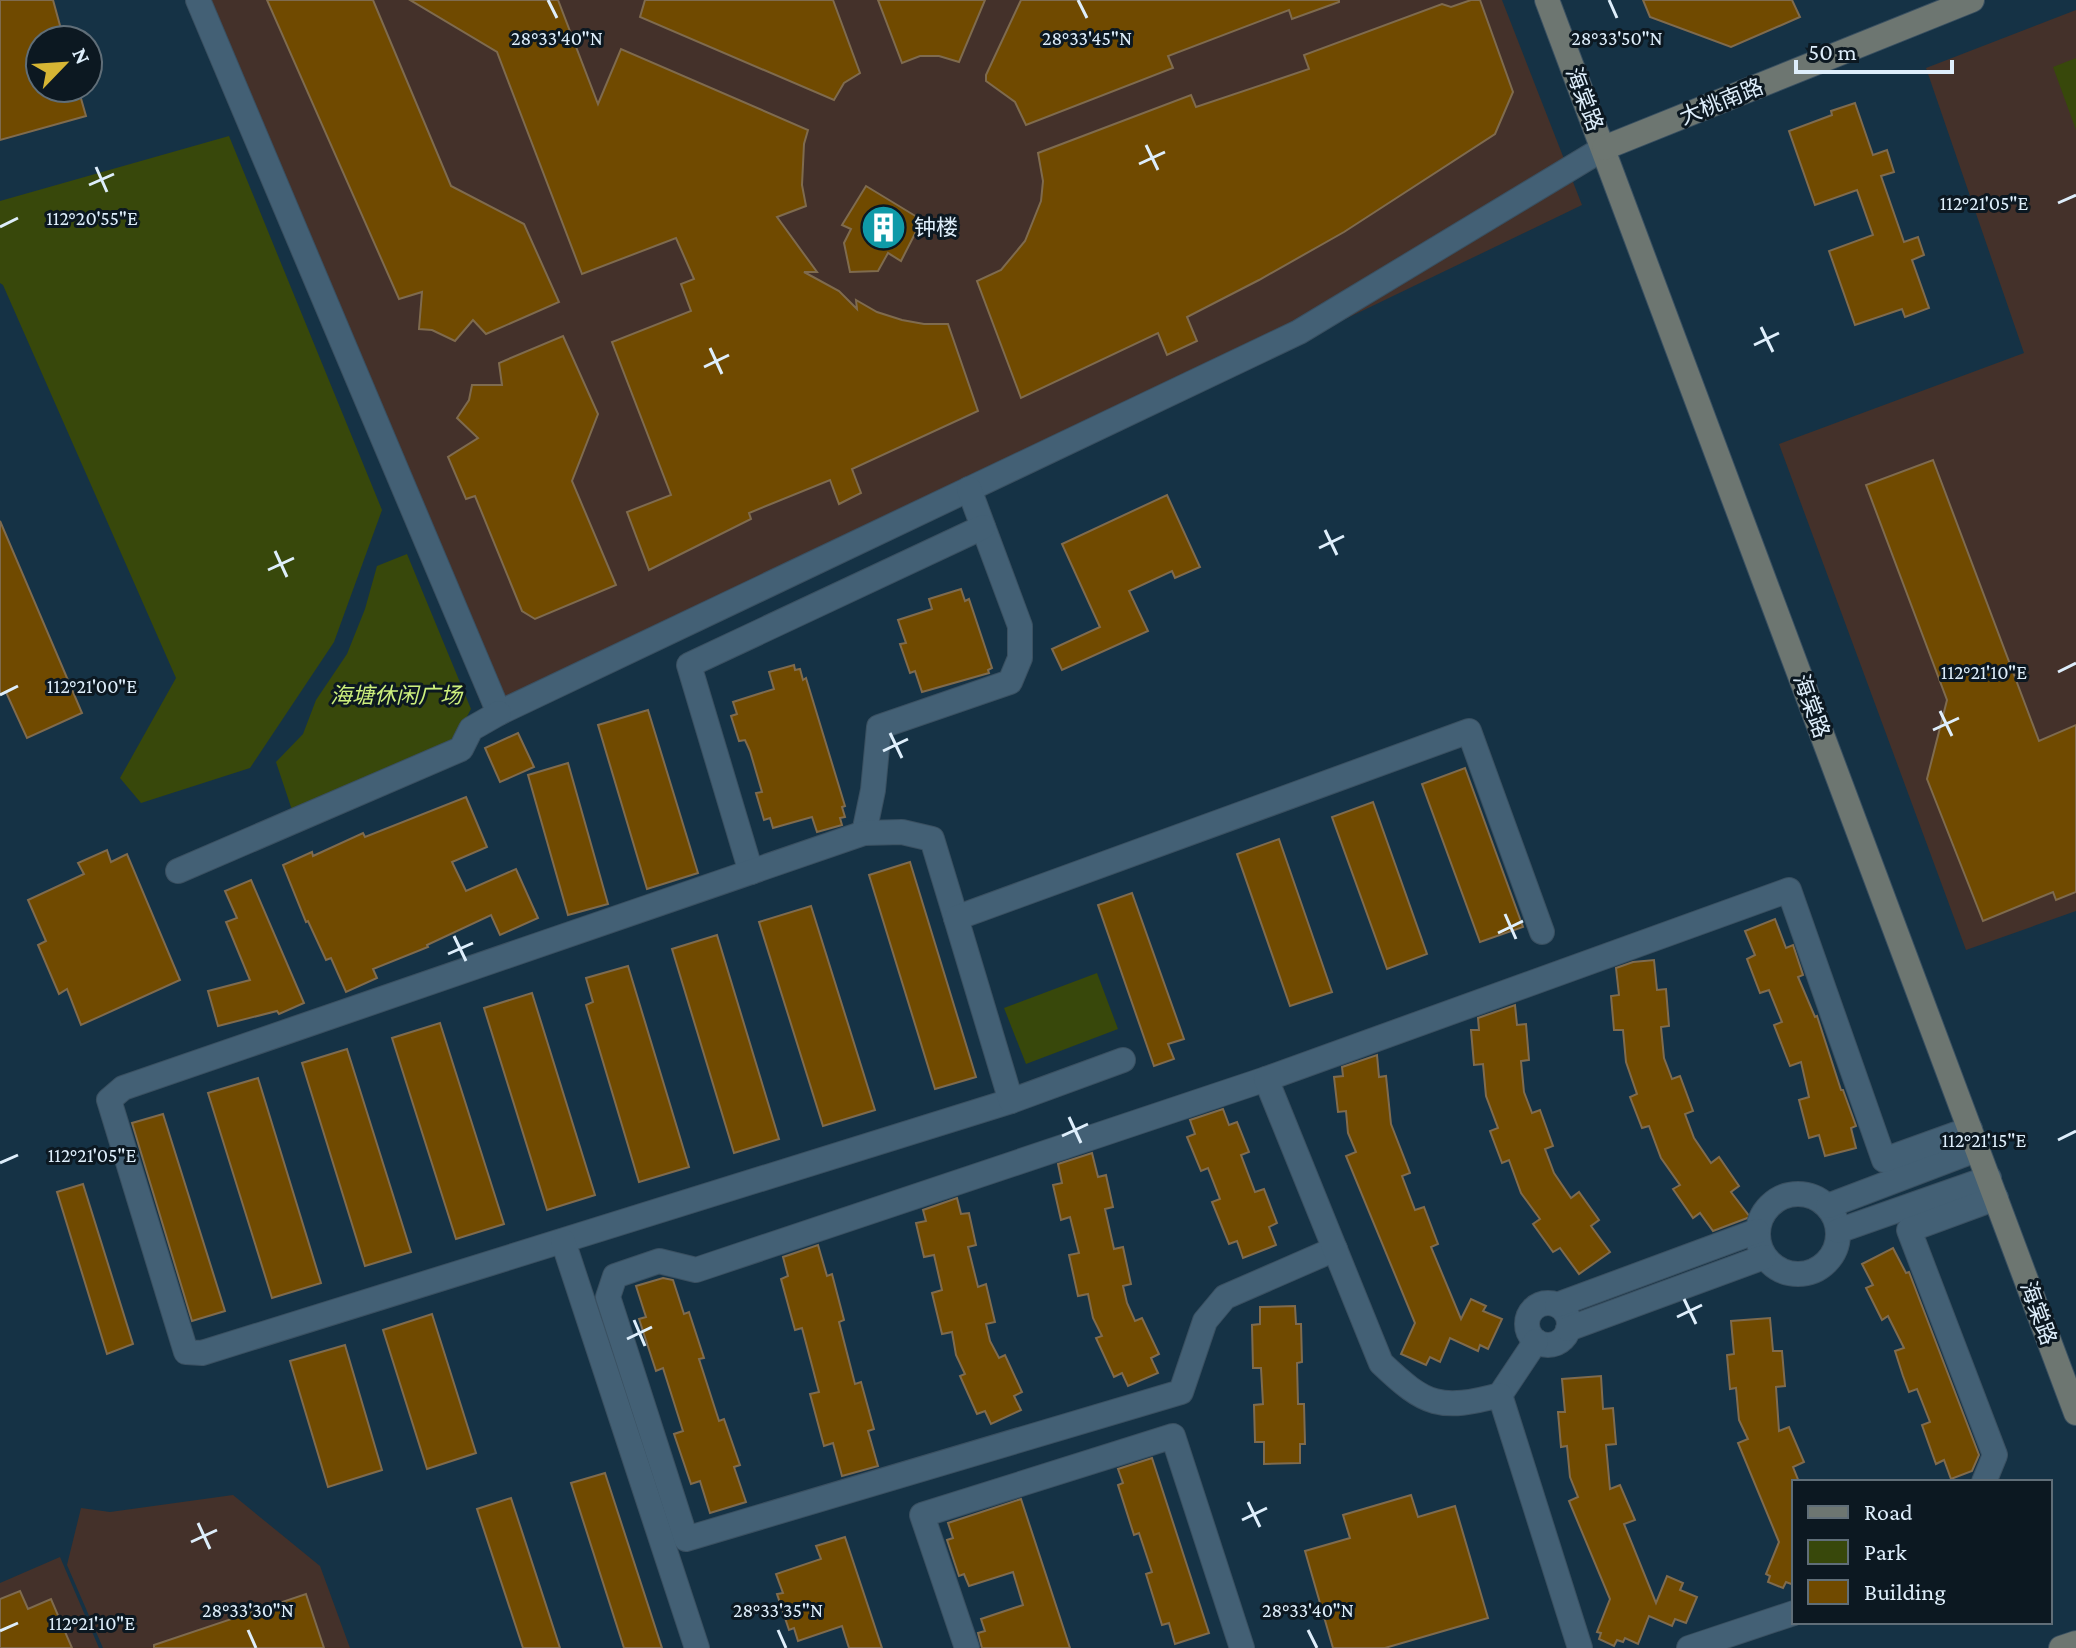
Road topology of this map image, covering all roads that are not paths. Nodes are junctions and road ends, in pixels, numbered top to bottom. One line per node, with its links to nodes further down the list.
1 (198, 0): 7 (street)
2 (1547, 0): 4 (street, 海棠路)
3 (1972, 0): 4 (street, 大桃南路)
4 (1604, 148): 5 (street); 16 (street, 海棠路)
5 (969, 489): 6 (street); 7 (street)
6 (983, 527): 8 (street); 10 (street)
7 (499, 713): 9 (street)
8 (864, 833): 10 (street); 11 (street)
9 (178, 871)
10 (751, 872): 23 (street)
11 (956, 918): 12 (street); 15 (street)
12 (1542, 932)
13 (1123, 1060): 15 (street)
14 (1266, 1079): 17 (street); 24 (street); 24 (street)
15 (1011, 1101): 23 (street)
16 (1974, 1139): 17 (street); 18 (street, 海棠路)
17 (1888, 1171): 19 (street); 20 (street)
18 (1992, 1188): 20 (street); 30 (street, 海棠路)
19 (1828, 1206): 21 (street); 22 (street)
20 (1905, 1220): 22 (street); 31 (street)
21 (1757, 1231): 25 (street); 26 (street)
22 (1838, 1231): 25 (street)
23 (563, 1241): 34 (street)
24 (1335, 1249): 29 (street)
25 (1764, 1257): 27 (street)
26 (1557, 1305): 27 (street); 28 (street)
27 (1568, 1329): 28 (street)
28 (1536, 1341): 29 (street)
29 (1500, 1395): 37 (street)
30 (2076, 1413)
31 (1985, 1480)
32 (1792, 1614): 38 (street)
33 (2076, 1643): 39 (street)
34 (697, 1648)
35 (967, 1648): 36 (street)
36 (1242, 1648)
37 (1580, 1648)
38 (1689, 1648)
39 (2061, 1648)

